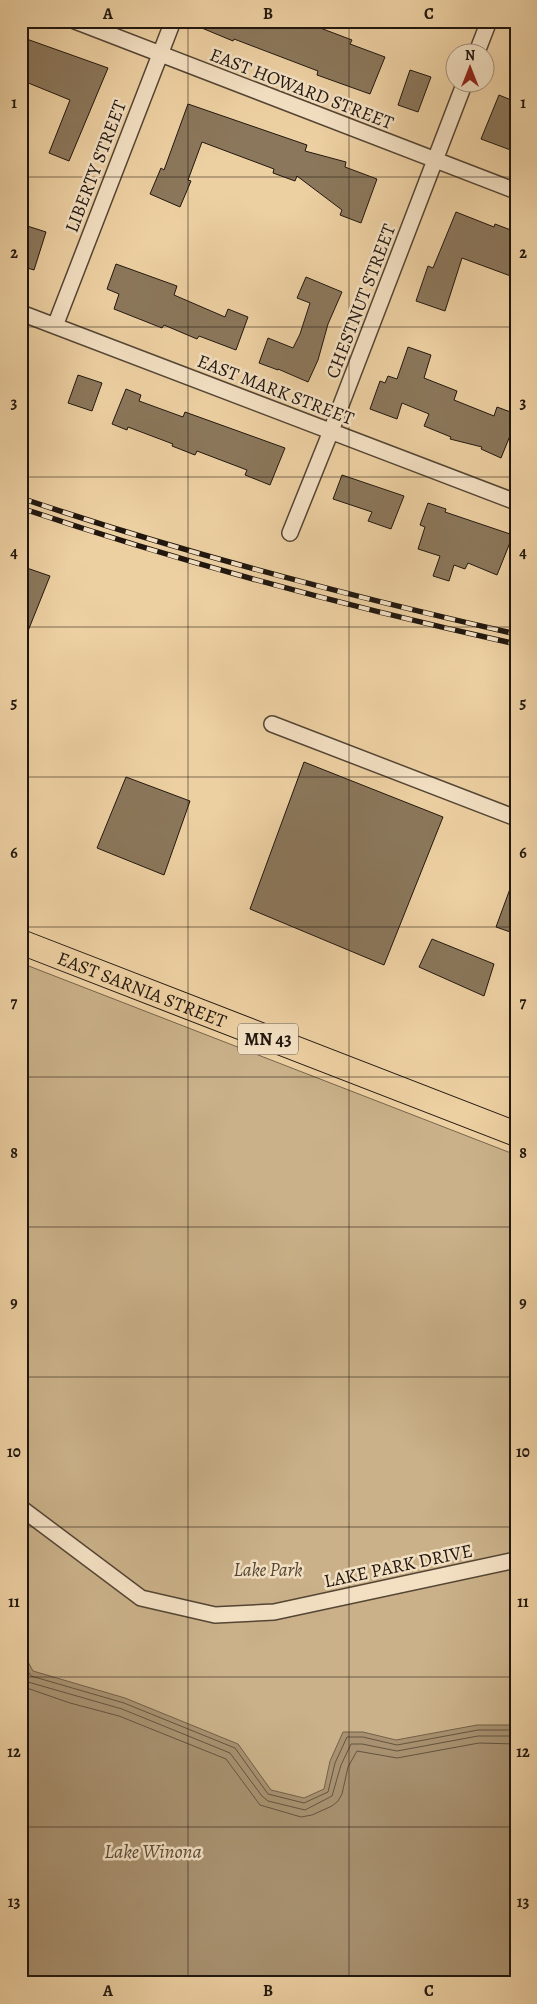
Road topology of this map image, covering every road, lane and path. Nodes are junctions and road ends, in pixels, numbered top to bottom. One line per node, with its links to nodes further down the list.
1 (75, 21): 5 (street, EAST HOWARD STREET)
2 (173, 21): 5 (street, LIBERTY STREET)
3 (489, 21): 4 (street)
4 (481, 42)
5 (160, 54): 7 (street, EAST HOWARD STREET); 10 (street, LIBERTY STREET)
6 (461, 92): 7 (street, CHESTNUT STREET)
7 (436, 160): 8 (street, EAST HOWARD STREET); 11 (street, CHESTNUT STREET)
8 (516, 191)
9 (21, 313): 10 (street, EAST MARK STREET)
10 (55, 326): 11 (street, EAST MARK STREET)
11 (331, 431): 12 (street, EAST MARK STREET); 13 (street, CHESTNUT STREET)
12 (516, 502)
13 (290, 533)
14 (272, 724): 15 (street)
15 (516, 818)
16 (21, 942): 17 (main road, EAST SARNIA STREET / MN 43)
17 (516, 1134)
18 (21, 1508): 19 (street, LAKE PARK DRIVE)
19 (516, 1560)

